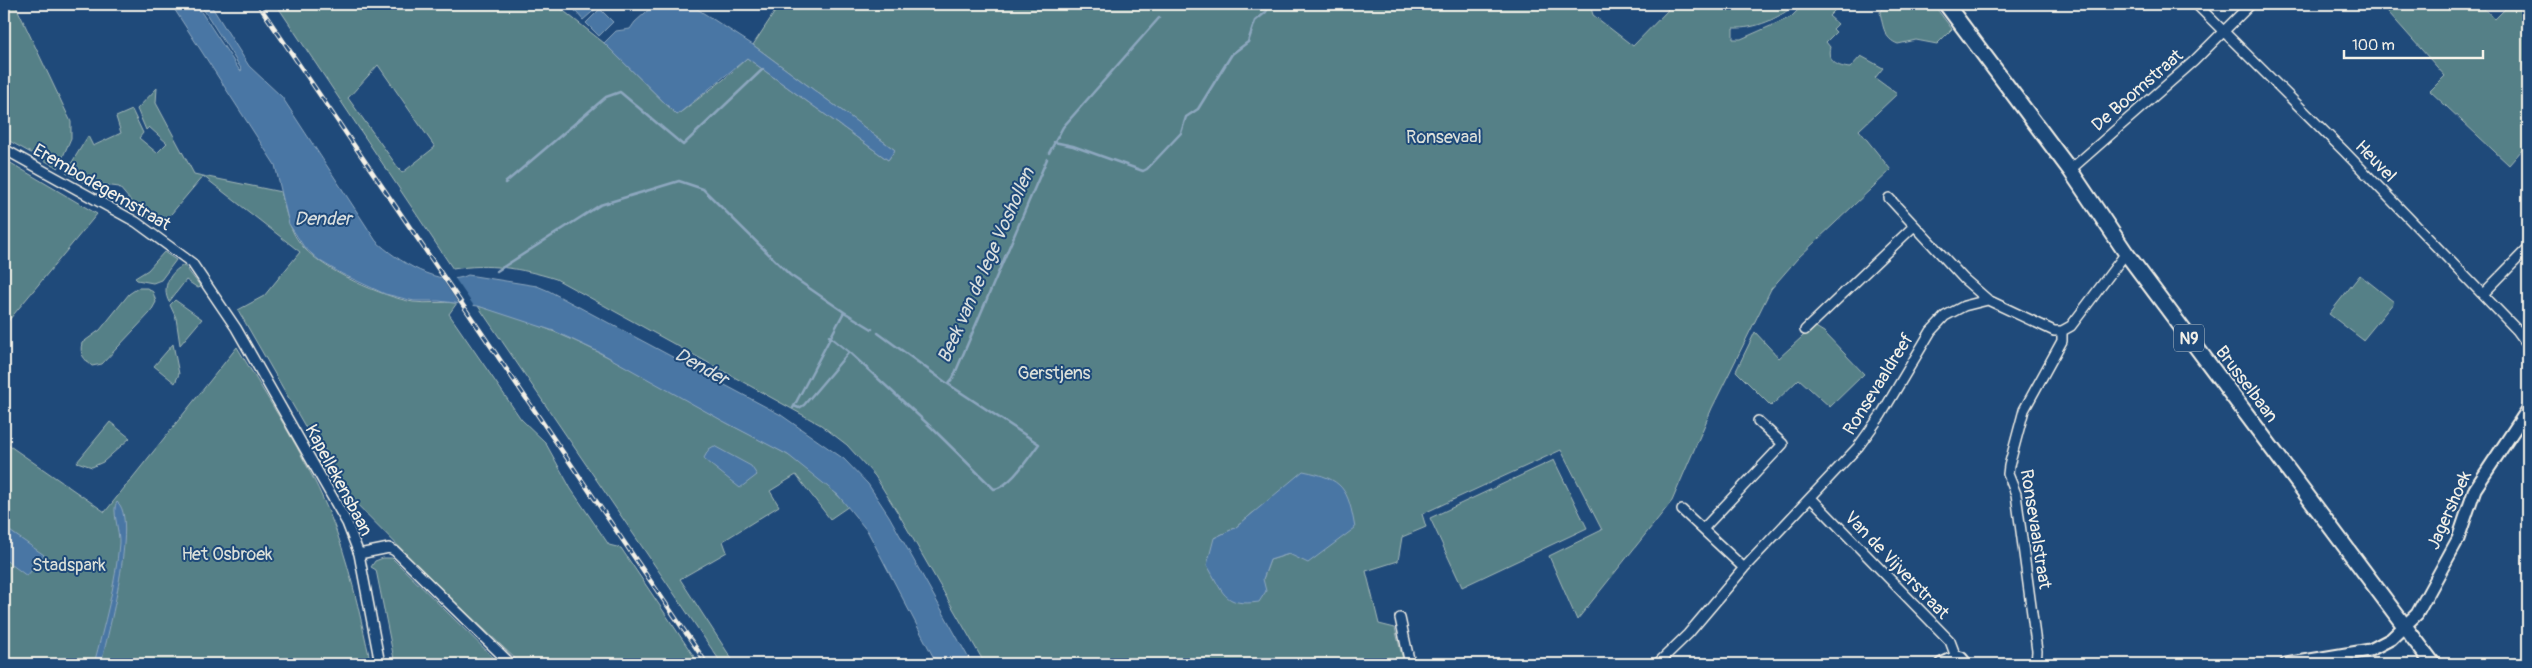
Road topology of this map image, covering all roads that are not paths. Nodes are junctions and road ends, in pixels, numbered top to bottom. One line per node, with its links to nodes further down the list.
1 (1946, 4): 6 (main road, Brusselbaan / N9)
2 (2196, 4): 4 (street, Heuvel)
3 (2251, 4): 4 (street, De Boomstraat)
4 (2224, 31): 6 (street, De Boomstraat); 12 (street, Heuvel)
5 (4, 150): 11 (street, Erembodegemstraat)
6 (2070, 170): 10 (main road, Brusselbaan / N9)
7 (1889, 198): 8 (street)
8 (1914, 226): 13 (street); 14 (street)
9 (2528, 248): 12 (street)
10 (2126, 253): 15 (street, Ronsevaalstraat); 25 (main road, Brusselbaan / N9)
11 (183, 254): 22 (street, Kapellekensbaan)
12 (2482, 294): 16 (street, Heuvel)
13 (1988, 300): 15 (street); 19 (street, Ronsevaaldreef)
14 (1805, 330)
15 (2062, 331): 34 (street, Ronsevaalstraat)
16 (2528, 346)
17 (2528, 409): 25 (street, Jagershoek)
18 (1758, 421): 21 (street)
19 (1811, 498): 23 (street, Ronsevaaldreef); 26 (street, Van de Vijverstraat)
20 (1682, 510): 21 (street)
21 (1703, 529): 23 (street)
22 (359, 554): 28 (street); 29 (street, Kapellekensbaan)
23 (1744, 568): 31 (street, Ronsevaaldreef)
24 (1400, 618): 30 (street)
25 (2405, 626): 27 (street, Jagershoek); 36 (main road, Brusselbaan / N9)
26 (1956, 656): 32 (street); 33 (street)
27 (2333, 661): 35 (street, Jagershoek)
28 (380, 664)
29 (511, 664)
30 (1410, 664)
31 (1657, 664)
32 (1941, 664)
33 (1966, 664)
34 (2036, 664)
35 (2286, 664)
36 (2433, 664)

